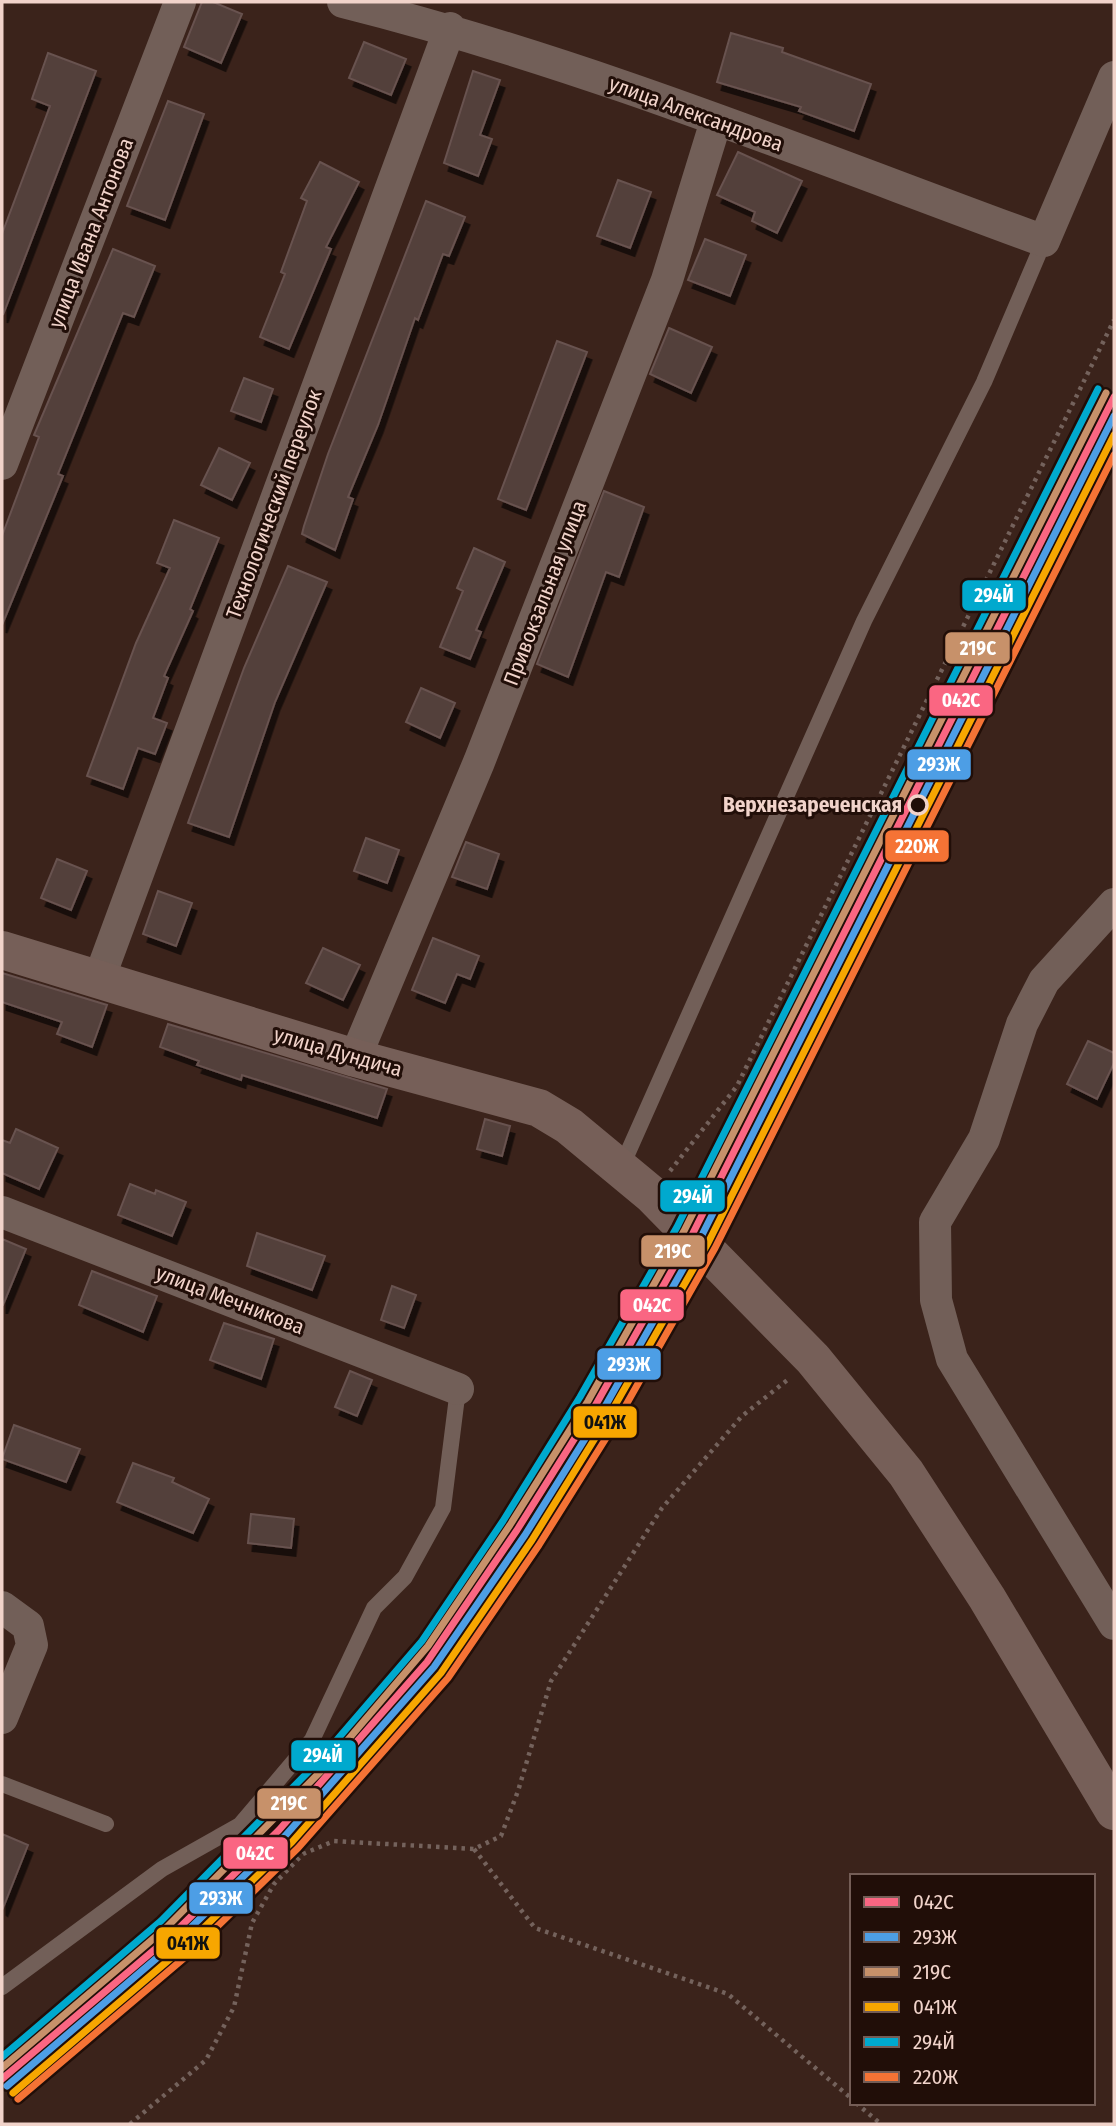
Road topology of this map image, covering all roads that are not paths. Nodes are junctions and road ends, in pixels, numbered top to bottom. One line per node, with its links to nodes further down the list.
1 (180, 2): 7 (street, улица Ивана Антонова)
2 (344, 2): 3 (street, улица Александрова)
3 (450, 29): 5 (street, улица Александрова); 10 (street, Технологический переулок)
4 (1114, 77): 6 (street)
5 (716, 121): 6 (street, улица Александрова); 11 (street, Привокзальная улица)
6 (1044, 242): 12 (lane)
7 (2, 464)
8 (1114, 904): 16 (street)
9 (2, 950): 10 (street, улица Дундича)
10 (99, 979): 11 (street, улица Дундича)
11 (355, 1058): 12 (street, улица Дундича)
12 (621, 1168): 19 (street, улица Дундича)
13 (2, 1212): 14 (street, улица Мечникова)
14 (458, 1388): 21 (lane)
15 (2, 1607): 17 (street)
16 (1114, 1625)
17 (2, 1718)
18 (2, 1784): 20 (lane)
19 (1114, 1811)
20 (106, 1824)
21 (2, 1987)

